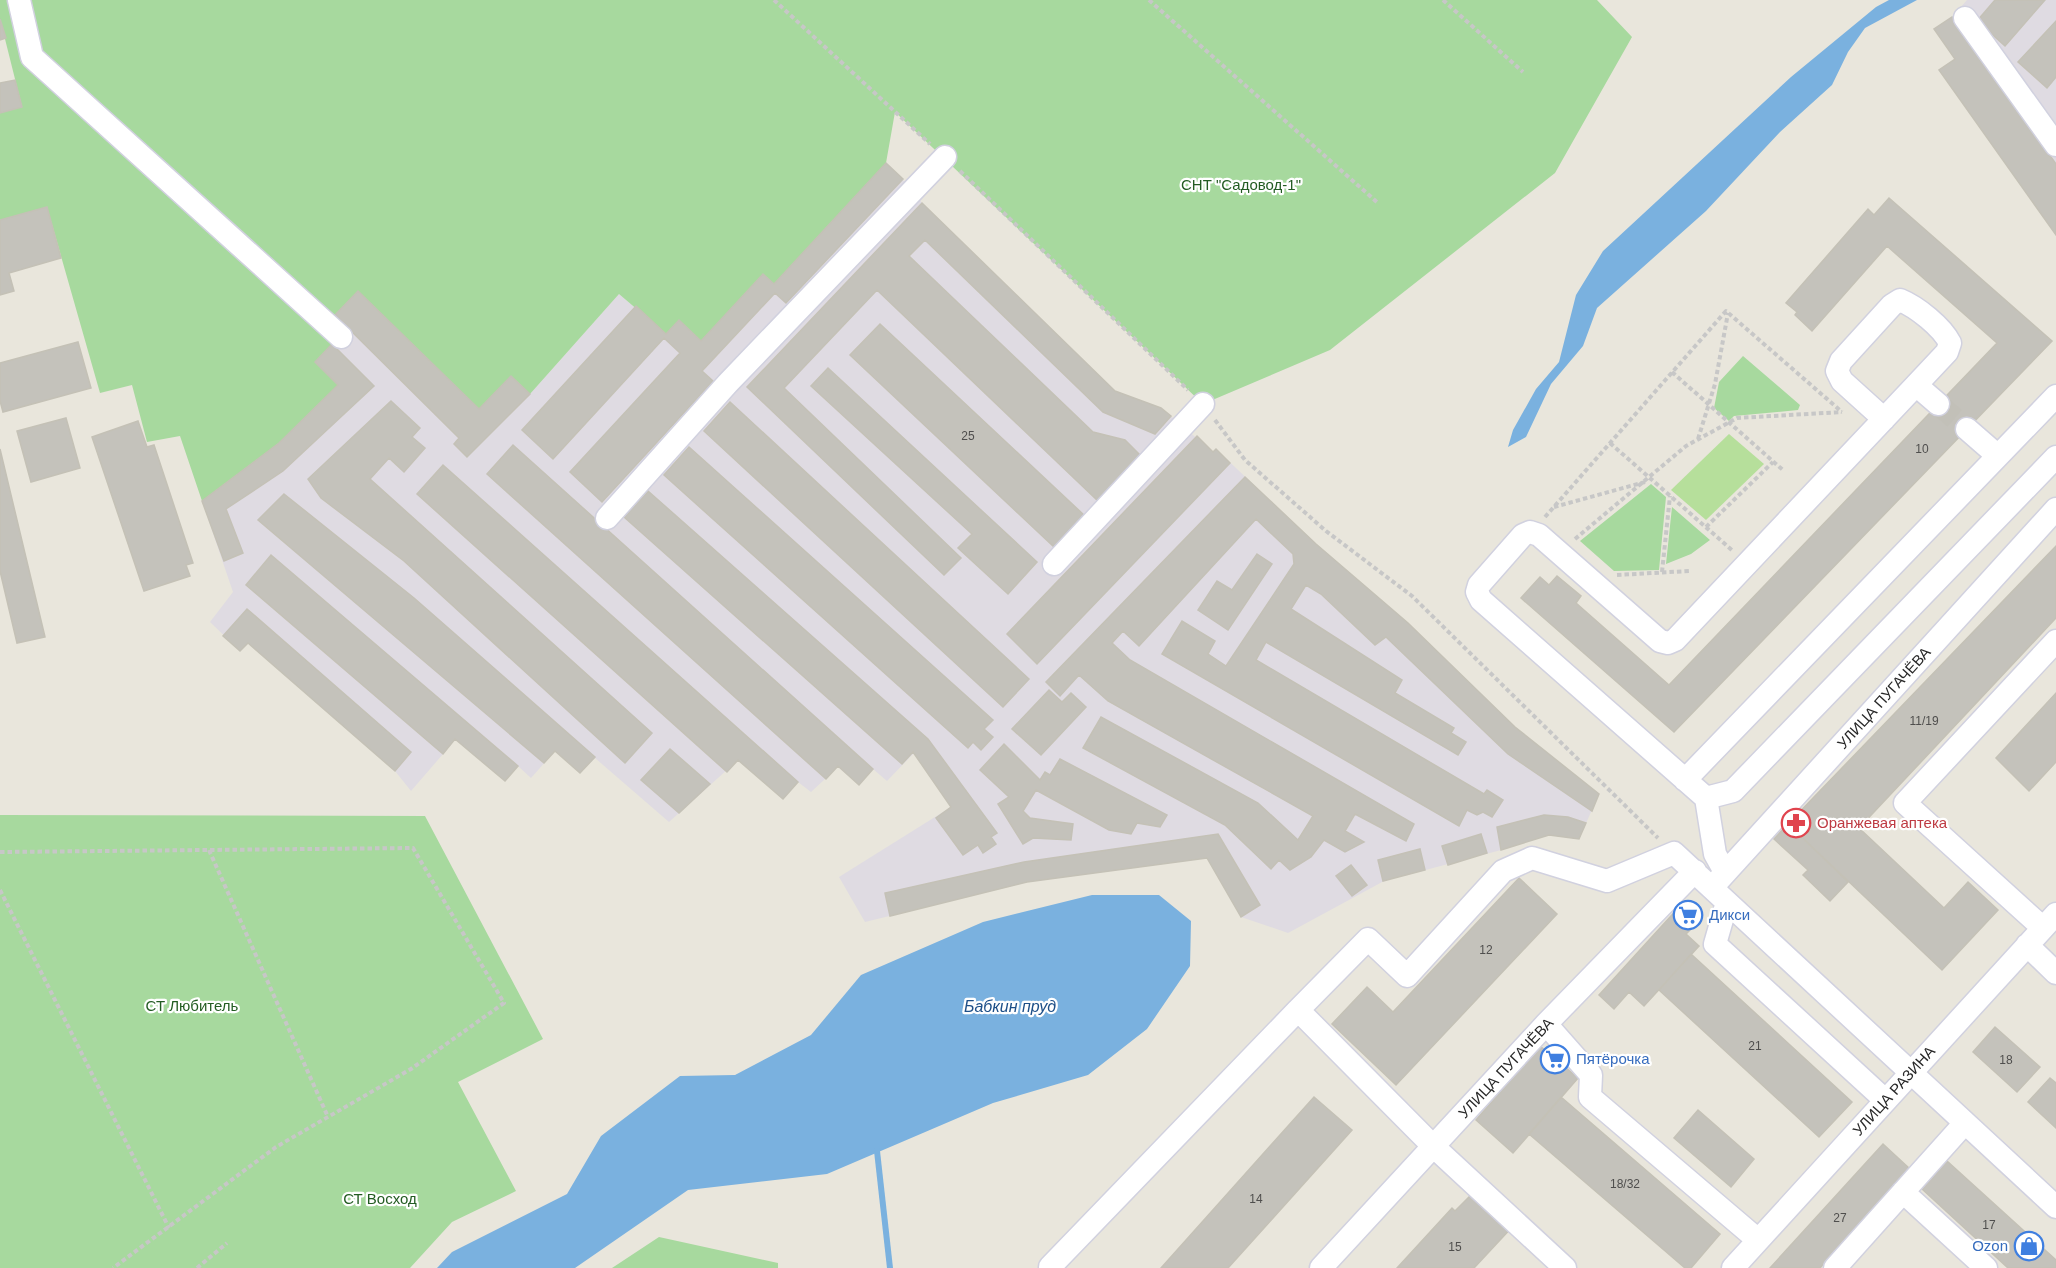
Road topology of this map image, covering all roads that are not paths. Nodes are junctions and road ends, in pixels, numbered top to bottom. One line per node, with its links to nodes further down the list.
1 (19, 0): 5 (street)
2 (1965, 18): 3 (street)
3 (2056, 145)
4 (945, 157): 15 (street)
5 (341, 336)
6 (1916, 385): 9 (street); 10 (street); 10 (street)
7 (2056, 396): 12 (street)
8 (1203, 404): 16 (street)
9 (1938, 404)
10 (1884, 419): 18 (street)
11 (1967, 429): 12 (street)
12 (1998, 456): 18 (street)
13 (2055, 461): 19 (street)
14 (2056, 509): 21 (street, УЛИЦА ПУГАЧЁВА)
15 (607, 518)
16 (1054, 564)
17 (2056, 642): 22 (street)
18 (1685, 780): 19 (street)
19 (1706, 798): 21 (street)
20 (1695, 871): 21 (street); 25 (street); 26 (street, УЛИЦА ПУГАЧЁВА)
21 (1721, 887): 27 (street); 28 (street)
22 (2049, 921): 23 (street, УЛИЦА РАЗИНА)
23 (2027, 945): 24 (street); 27 (street, УЛИЦА РАЗИНА)
24 (2056, 973)
25 (1298, 1010): 30 (street); 34 (street)
26 (1546, 1024): 30 (street, УЛИЦА ПУГАЧЁВА); 33 (street)
27 (1910, 1072): 28 (street, УЛИЦА РАЗИНА); 29 (street)
28 (1886, 1100): 33 (street, УЛИЦА РАЗИНА)
29 (1964, 1124): 31 (street); 32 (street)
30 (1433, 1146): 35 (street, УЛИЦА ПУГАЧЁВА); 36 (street)
31 (1903, 1192): 38 (street); 39 (street)
32 (2056, 1207)
33 (1758, 1240): 37 (street, УЛИЦА РАЗИНА)
34 (1050, 1267)
35 (1321, 1268)
36 (1565, 1268)
37 (1733, 1268)
38 (1835, 1268)
39 (1986, 1268)

